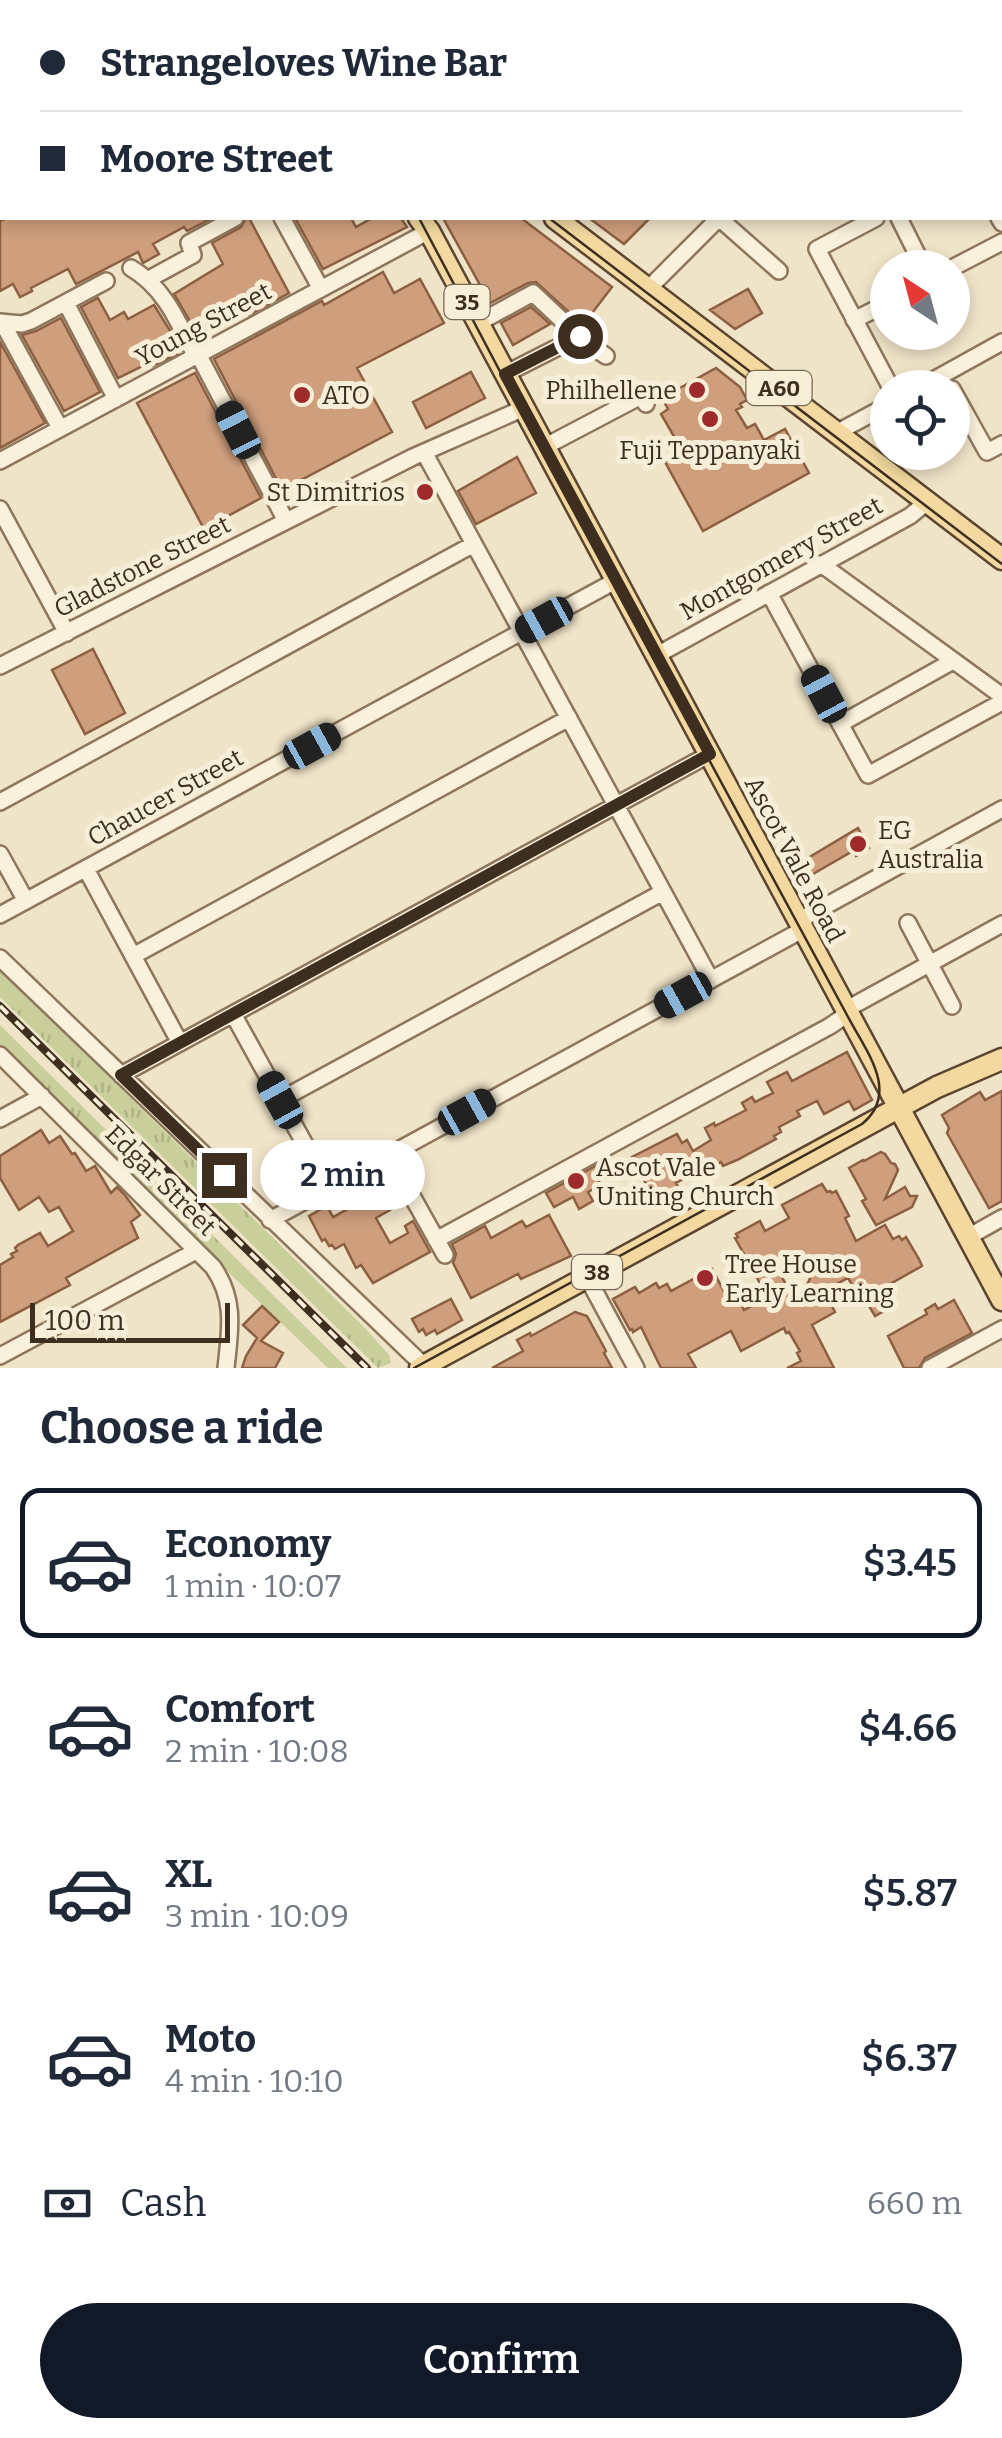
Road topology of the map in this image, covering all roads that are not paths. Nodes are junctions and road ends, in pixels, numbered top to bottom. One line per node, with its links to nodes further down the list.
1 (231, 220): 14 (street)
2 (283, 220): 16 (street)
3 (558, 220): 17 (main road, A60)
4 (717, 220): 17 (street)
5 (721, 220): 13 (street)
6 (872, 220): 20 (street)
7 (899, 220): 10 (street)
8 (424, 222): 16 (street, Young Street); 22 (main road, Ascot Vale Road / 35)
9 (1002, 242): 11 (street)
10 (915, 250)
11 (970, 259)
12 (131, 268): 14 (street)
13 (779, 271)
14 (149, 279): 25 (street)
15 (106, 281): 18 (street)
16 (320, 289): 25 (street, Young Street)
17 (648, 289): 36 (main road, A60)
18 (66, 302): 21 (street); 30 (street)
19 (870, 312): 20 (street)
20 (854, 320): 27 (street)
21 (1, 322): 35 (street)
22 (478, 323): 23 (street); 29 (main road, Ascot Vale Road / 35)
23 (580, 336): 26 (street); 29 (street)
24 (1002, 342): 28 (street)
25 (197, 355): 30 (street, Young Street); 43 (street)
26 (606, 356)
27 (880, 370)
28 (967, 370)
29 (505, 374): 32 (main road, Ascot Vale Road / 35)
30 (116, 399): 35 (street, Young Street)
31 (646, 404): 38 (street)
32 (524, 408): 38 (main road, Ascot Vale Road / 35); 39 (street, Gladstone Street)
33 (870, 414): 36 (street)
34 (970, 422): 37 (street)
35 (60, 428): 40 (street, Young Street)
36 (836, 432): 41 (main road, A60)
37 (1002, 444)
38 (544, 448): 47 (main road, Ascot Vale Road / 35)
39 (424, 452): 43 (street, Gladstone Street); 44 (street)
40 (0, 461)
41 (927, 502): 45 (main road, A60); 46 (street, Montgomery Street)
42 (0, 510): 50 (street)
43 (286, 521): 50 (street, Gladstone Street)
44 (474, 544): 49 (street); 58 (street)
45 (1001, 557)
46 (820, 564): 48 (street, Montgomery Street); 52 (street)
47 (617, 580): 49 (street, Chaucer Street); 51 (main road, Ascot Vale Road / 35)
48 (769, 593): 51 (street, Montgomery Street); 56 (street)
49 (522, 632): 55 (street); 62 (street, Chaucer Street)
50 (67, 633): 53 (street, Gladstone Street)
51 (657, 655): 57 (main road, Ascot Vale Road / 35)
52 (952, 661): 54 (street); 56 (street)
53 (0, 666)
54 (1002, 699): 56 (street)
55 (569, 718): 59 (street); 69 (street)
56 (840, 724)
57 (710, 754): 59 (street); 67 (main road, Ascot Vale Road / 35)
58 (0, 802)
59 (616, 805): 63 (street); 75 (street)
60 (1002, 809): 67 (street)
61 (0, 854): 64 (street)
62 (86, 868): 64 (street, Chaucer Street); 69 (street)
63 (664, 892): 72 (street); 83 (street)
64 (26, 902): 65 (street, Chaucer Street)
65 (0, 916)
66 (908, 922): 71 (street)
67 (802, 924): 72 (street); 74 (main road, Ascot Vale Road / 35)
68 (1002, 924): 71 (street)
69 (133, 956): 76 (street)
70 (0, 958): 80 (street)
71 (930, 964): 73 (street); 74 (street)
72 (710, 980): 86 (street)
73 (952, 1006)
74 (848, 1011): 84 (main road, Ascot Vale Road / 35); 86 (street)
75 (234, 1014): 76 (street); 83 (street)
76 (180, 1042): 80 (street)
77 (1002, 1044): 81 (main road, 38)
78 (0, 1055): 82 (street, Edgar Street)
79 (1002, 1059): 81 (main road, 38)
80 (121, 1075): 89 (street)
81 (937, 1087): 84 (main road, 38)
82 (42, 1096): 85 (street); 91 (street, Edgar Street)
83 (280, 1100): 87 (street)
84 (900, 1107): 90 (main road, Ascot Vale Road / 35); 92 (main road, 38)
85 (0, 1120)
86 (389, 1155): 87 (street)
87 (329, 1188): 89 (street)
88 (1002, 1218): 90 (street)
89 (270, 1220): 96 (street)
90 (968, 1238): 93 (main road, Ascot Vale Road / 35)
91 (196, 1251): 95 (street); 97 (street, Edgar Street)
92 (587, 1277): 96 (main road, 38); 98 (street)
93 (1002, 1300)
94 (1002, 1329): 99 (street)
95 (0, 1356)
96 (422, 1367)
97 (226, 1368)
98 (636, 1368)
99 (930, 1368)

